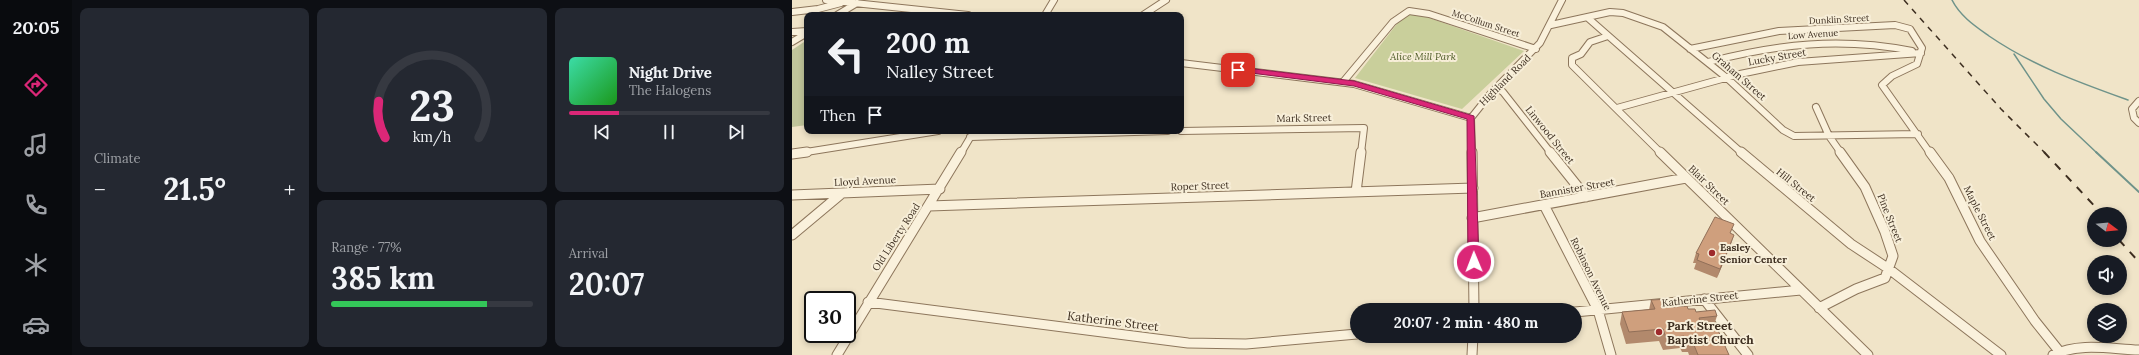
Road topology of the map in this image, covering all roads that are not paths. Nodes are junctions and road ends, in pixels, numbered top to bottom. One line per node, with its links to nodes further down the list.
1 (826, 0): 2 (street)
2 (830, 0): 6 (street)
3 (1054, 0): 11 (street)
4 (1166, 0): 12 (street)
5 (1562, 0): 14 (street, Highland Road)
6 (843, 2): 7 (street); 8 (street)
7 (857, 3): 9 (street); 10 (street)
8 (792, 12)
9 (842, 12)
10 (940, 12)
11 (1047, 12)
12 (1148, 12)
13 (1588, 18): 14 (street, Graham Street); 18 (street, Hill Street); 21 (street, Graham Street)
14 (1551, 25): 20 (street, Highland Road)
15 (792, 32): 16 (street)
16 (804, 32)
17 (804, 34): 19 (street)
18 (1608, 36): 28 (street, Hill Street); 31 (street, Blair Street)
19 (792, 42)
20 (1536, 49): 26 (street, McCollum Street); 27 (street, Highland Road)
21 (1690, 49): 22 (street, Dunklin Street); 23 (street, Graham Street)
22 (1921, 54): 23 (street, Low Avenue); 25 (street, Lucky Street); 37 (street, Maple Street)
23 (1708, 62): 25 (street, Graham Street)
24 (1184, 63): 26 (street)
25 (1728, 78): 28 (street, Lucky Street); 38 (street, Graham Street)
26 (1343, 82): 32 (street)
27 (1496, 87): 32 (street, Highland Road); 47 (street, Linwood Street)
28 (1673, 92): 31 (street, Lucky Street); 52 (street, Hill Street)
29 (2139, 101): 33 (street)
30 (1816, 107): 38 (street, Pine Street)
31 (1617, 108): 41 (street, Blair Street)
32 (1471, 118): 42 (street)
33 (2139, 123)
34 (1184, 131): 44 (street, Mark Street)
35 (919, 134): 39 (street)
36 (972, 134): 43 (street, Old Liberty Road)
37 (1918, 134): 38 (street, Graham Street); 63 (street, Maple Street)
38 (1829, 136): 52 (street, Pine Street)
39 (796, 154): 40 (street)
40 (792, 162)
41 (1686, 178): 47 (street, Bannister Street); 53 (street, Blair Street)
42 (1473, 188): 44 (street, Roper Street); 50 (street)
43 (940, 189): 45 (street, Lloyd Avenue); 49 (street, Old Liberty Road)
44 (1356, 192): 49 (street, Roper Street)
45 (842, 194): 46 (street, Lloyd Avenue); 51 (street)
46 (792, 195)
47 (1586, 197): 48 (street, Bannister Street)
48 (1544, 205): 50 (street, Bannister Street); 58 (street, Robinson Avenue)
49 (929, 206): 55 (street, Old Liberty Road)
50 (1472, 218): 56 (street)
51 (792, 235)
52 (1889, 270): 57 (street); 69 (street, Hill Street)
53 (1800, 290): 54 (street, Katherine Street); 57 (street, Blair Street)
54 (1704, 299): 58 (street, Katherine Street); 67 (street)
55 (868, 302): 60 (street, Katherine Street); 64 (street, Old Liberty Road)
56 (1474, 303)
57 (1819, 308): 68 (street, Blair Street)
58 (1598, 310): 59 (street, Katherine Street); 66 (street, Robinson Avenue)
59 (1582, 311)
60 (1350, 335)
61 (1473, 343): 65 (street)
62 (2139, 350): 63 (street)
63 (2056, 353)
64 (837, 355)
65 (1472, 355)
66 (1611, 355)
67 (1748, 355)
68 (1868, 355)
69 (2001, 355)

